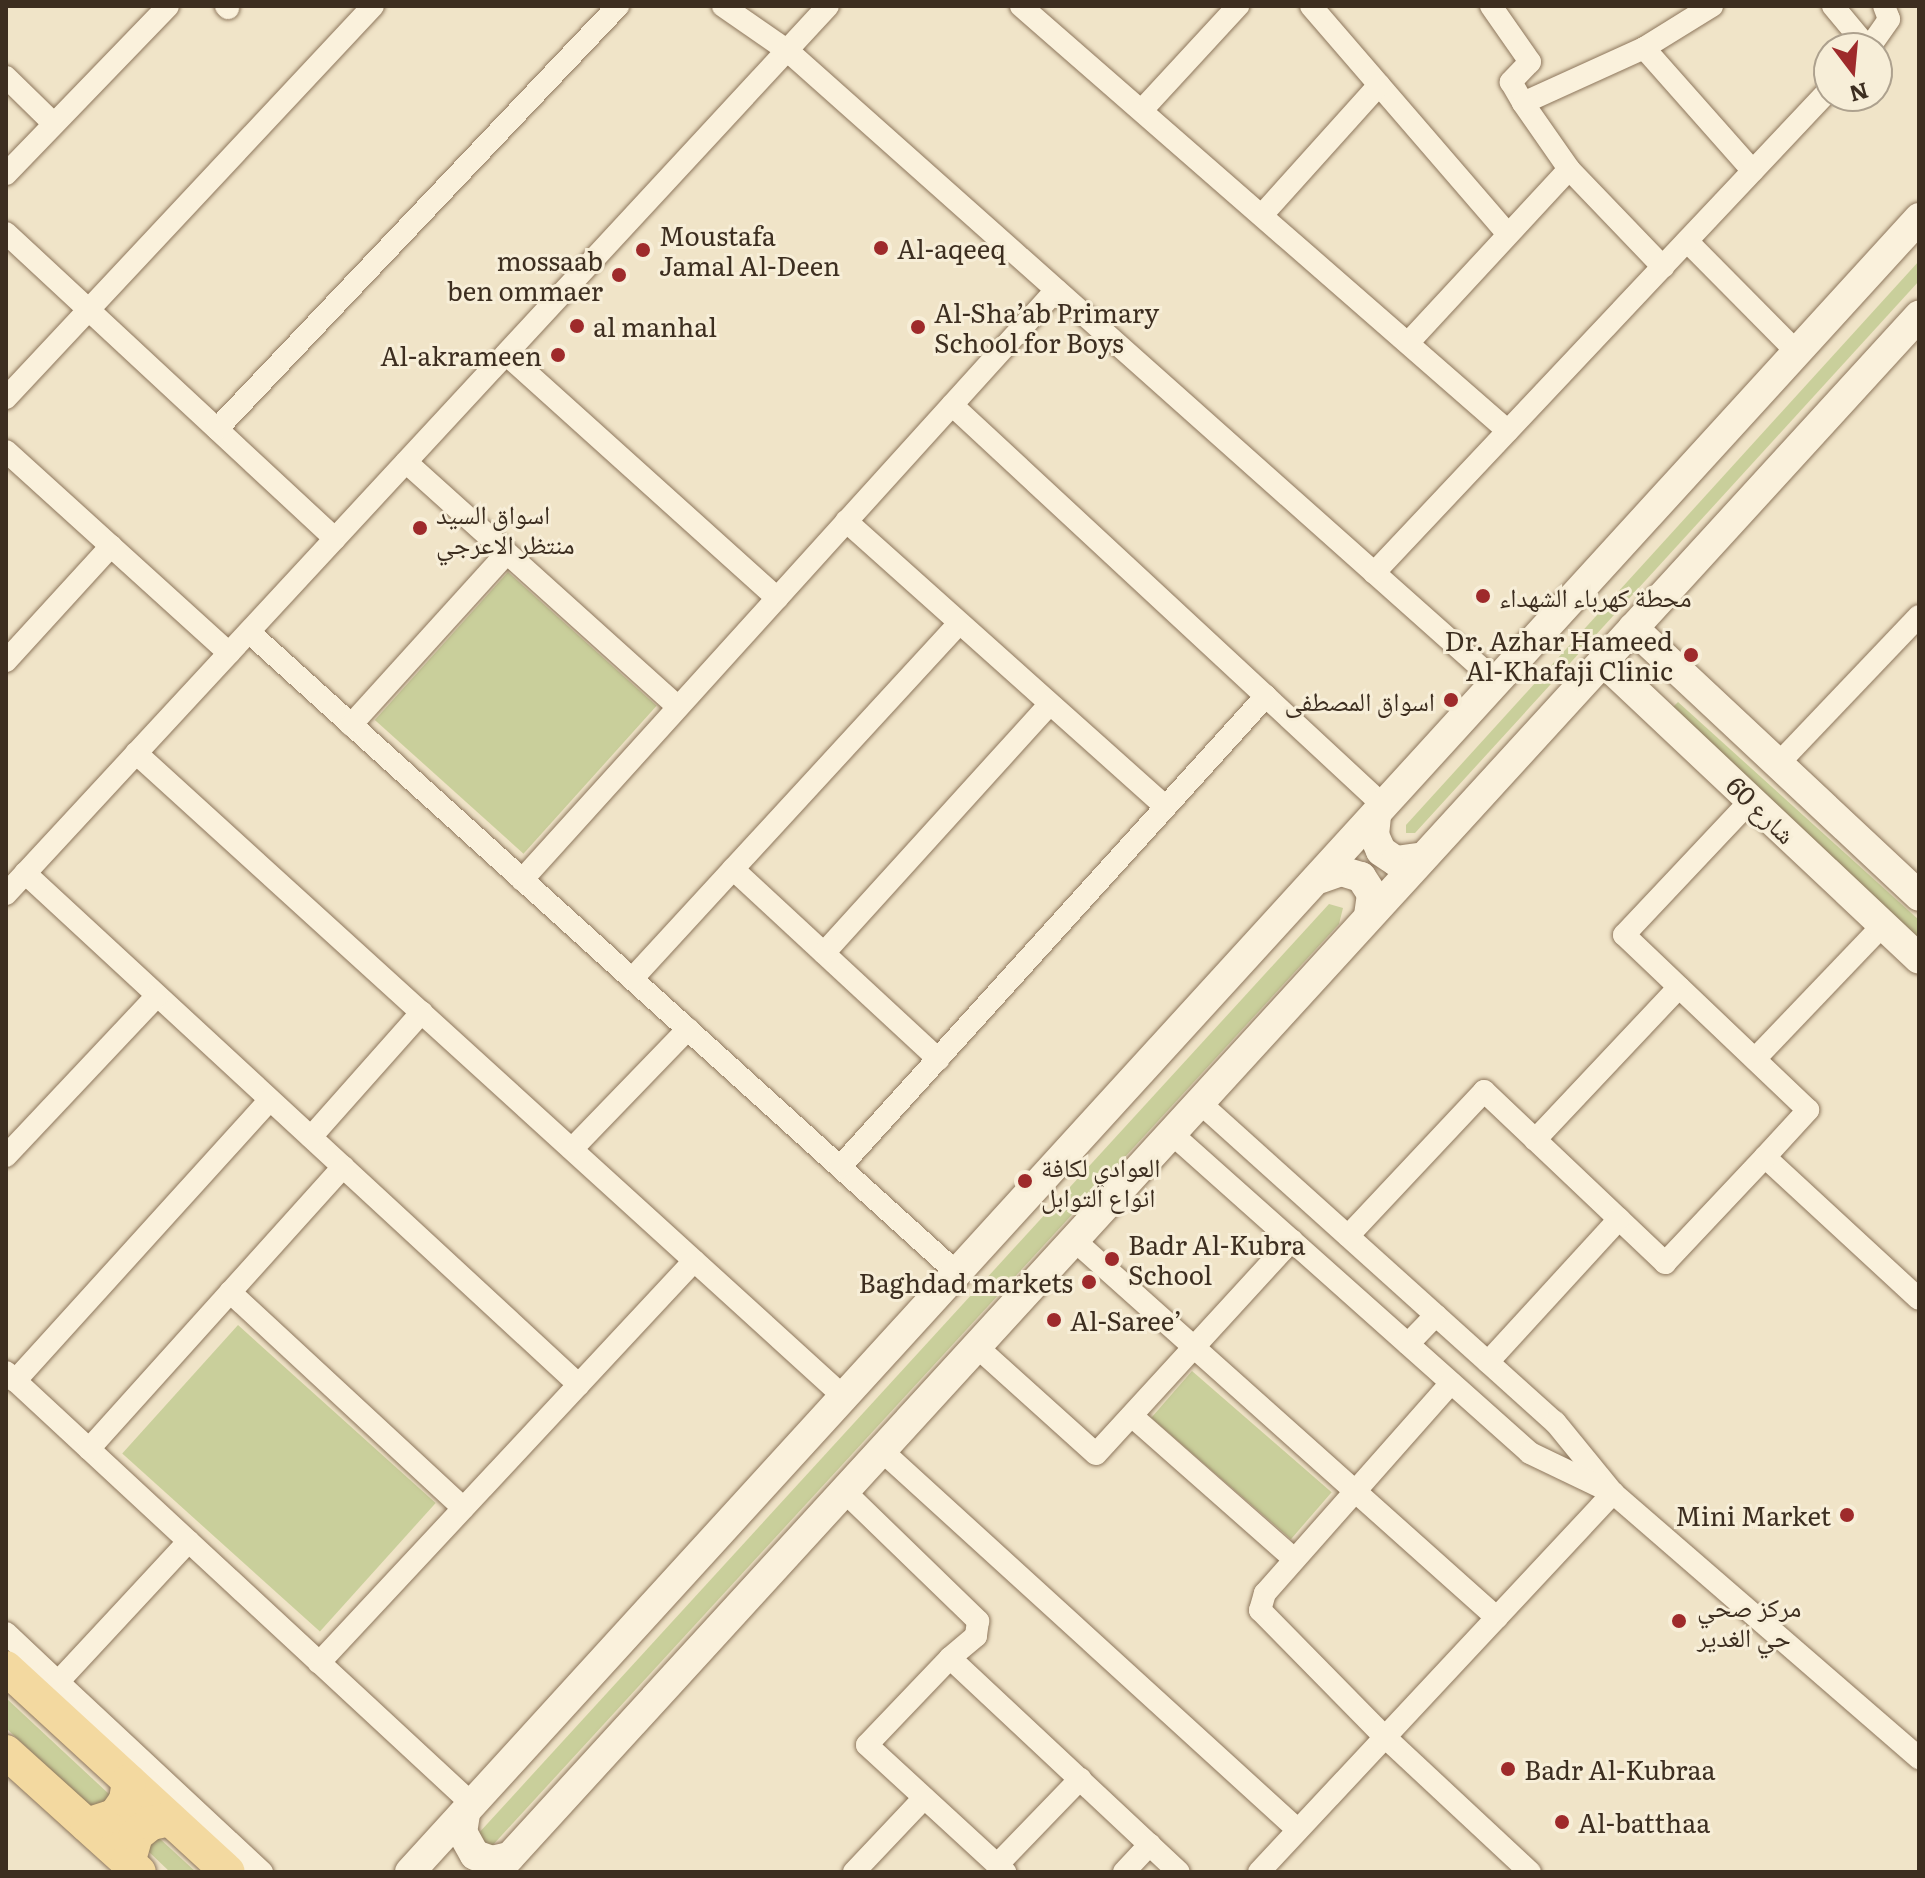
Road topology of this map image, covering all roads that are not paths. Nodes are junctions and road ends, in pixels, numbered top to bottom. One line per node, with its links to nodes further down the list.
1 (168, 6): 22 (street)
2 (373, 6): 33 (street)
3 (618, 6): 40 (street)
4 (723, 6): 16 (street)
5 (828, 6): 16 (street)
6 (1021, 6): 21 (street)
7 (1238, 6): 21 (street)
8 (1311, 6): 18 (street)
9 (1491, 6): 19 (street)
10 (1712, 6): 15 (street)
11 (1833, 6): 13 (street)
12 (1884, 6): 14 (street)
13 (1855, 32)
14 (1880, 32)
15 (1644, 48): 19 (street); 24 (street)
16 (788, 51): 32 (street); 37 (street)
17 (6, 77): 22 (street)
18 (1379, 85): 26 (street); 29 (street)
19 (1523, 103): 23 (street)
20 (1813, 107): 24 (street)
21 (1142, 110): 26 (street)
22 (54, 124): 25 (street)
23 (1569, 169): 29 (street); 31 (street)
24 (1753, 171): 30 (street)
25 (6, 174)
26 (1262, 215): 35 (street)
27 (1919, 218): 36 (main road)
28 (6, 233): 33 (street)
29 (1507, 233): 35 (street)
30 (1687, 241): 31 (street); 36 (street)
31 (1663, 267): 41 (street)
32 (1056, 290): 39 (street); 48 (street)
33 (91, 312): 38 (street); 40 (street)
34 (1919, 316): 52 (main road)
35 (1408, 343): 41 (street)
36 (1797, 352): 57 (main road)
37 (506, 354): 43 (street); 49 (street)
38 (6, 398)
39 (952, 405): 44 (street); 59 (street)
40 (217, 429): 45 (street)
41 (1508, 431): 48 (street)
42 (6, 451): 46 (street)
43 (406, 462): 45 (street); 47 (street)
44 (846, 521): 49 (street); 51 (street)
45 (335, 539): 53 (street)
46 (111, 546): 54 (street); 55 (street)
47 (507, 553): 61 (street); 63 (street)
48 (1374, 573): 57 (street)
49 (777, 598): 61 (street)
50 (1919, 616): 65 (street)
51 (959, 623): 60 (street); 70 (street)
52 (1633, 628): 56 (main road); 58 (main road, شارع 60)
53 (249, 632): 54 (street); 63 (street)
54 (229, 653): 64 (street)
55 (8, 654)
56 (1603, 661): 62 (main road, شارع 60); 69 (main road)
57 (1498, 683): 68 (main road)
58 (1694, 686): 62 (main road); 65 (main road, شارع 60)
59 (1266, 696): 67 (street); 68 (street)
60 (1050, 704): 67 (street); 78 (street)
61 (678, 707): 73 (street)
62 (1663, 717): 66 (main road, شارع 60)
63 (351, 725): 73 (street)
64 (136, 753): 71 (street); 83 (street)
65 (1778, 764): 74 (main road, شارع 60)
66 (1752, 799): 77 (main road, شارع 60); 81 (street)
67 (1166, 807): 85 (street)
68 (1381, 812): 69 (main road); 72 (main road)
69 (1423, 857): 76 (main road)
70 (733, 869): 78 (street); 80 (street)
71 (25, 873): 75 (street); 82 (street)
72 (1321, 878): 76 (main road); 102 (main road)
73 (522, 880): 80 (street)
74 (1915, 885)
75 (7, 891)
76 (1369, 915): 88 (main road)
77 (1882, 926): 79 (main road, شارع 60); 86 (street)
78 (824, 953): 85 (street)
79 (1919, 959)
80 (632, 979): 84 (street)
81 (1679, 987): 86 (street); 91 (street)
82 (157, 996): 87 (street); 93 (street)
83 (422, 1012): 90 (street); 92 (street)
84 (688, 1029): 92 (street); 96 (street)
85 (938, 1059): 96 (street)
86 (1755, 1059): 94 (street)
87 (270, 1100): 90 (street); 110 (street)
88 (1199, 1102): 89 (main road); 98 (street)
89 (1171, 1133): 99 (main road); 100 (street)
90 (311, 1137): 95 (street)
91 (1535, 1140): 97 (street); 98 (street)
92 (572, 1149): 101 (street)
93 (6, 1156)
94 (1765, 1157): 97 (street); 104 (street)
95 (343, 1167): 103 (street); 112 (street)
96 (840, 1167): 102 (street)
97 (1619, 1219): 109 (street)
98 (1348, 1236): 105 (street)
99 (1074, 1240): 107 (main road); 108 (street)
100 (1292, 1240): 106 (street); 108 (street)
101 (694, 1261): 112 (street); 113 (street)
102 (958, 1274): 113 (main road)
103 (230, 1292): 115 (street); 120 (street)
104 (1919, 1299)
105 (1436, 1315): 106 (street); 109 (street)
106 (1408, 1344): 111 (street)
107 (976, 1346): 114 (street); 116 (main road)
108 (1194, 1347): 114 (street); 118 (street)
109 (1488, 1362): 119 (street)
110 (11, 1376): 115 (street)
111 (1451, 1383): 118 (street); 119 (street)
112 (579, 1385): 120 (street)
113 (845, 1398): 135 (main road)
114 (1133, 1417): 122 (street)
115 (89, 1449): 121 (street)
116 (881, 1450): 117 (main road); 138 (street)
117 (844, 1491): 125 (street); 140 (main road)
118 (1356, 1492): 122 (street); 123 (street)
119 (1613, 1493): 123 (street); 131 (street)
120 (463, 1508): 126 (street)
121 (189, 1541): 126 (street); 128 (street)
122 (1294, 1559): 129 (street)
123 (1497, 1618): 129 (street)
124 (6, 1633): 128 (street)
125 (950, 1658): 132 (street); 134 (street)
126 (319, 1663): 135 (street)
127 (6, 1668): 133 (main road)
128 (58, 1682): 144 (street)
129 (1385, 1737): 138 (street); 150 (street)
130 (6, 1752): 137 (main road)
131 (1917, 1752)
132 (1080, 1779): 139 (street); 142 (street)
133 (129, 1781): 136 (main road); 137 (main road)
134 (924, 1798): 142 (street); 146 (street)
135 (468, 1809): 140 (main road); 145 (main road)
136 (170, 1819): 141 (main road); 143 (main road)
137 (87, 1825): 141 (main road)
138 (1298, 1830): 149 (street)
139 (1150, 1844): 147 (street); 148 (street)
140 (503, 1865)
141 (134, 1867)
142 (1001, 1869)
143 (228, 1872)
144 (262, 1872)
145 (410, 1872)
146 (854, 1872)
147 (1124, 1872)
148 (1179, 1872)
149 (1259, 1872)
150 (1530, 1872)

